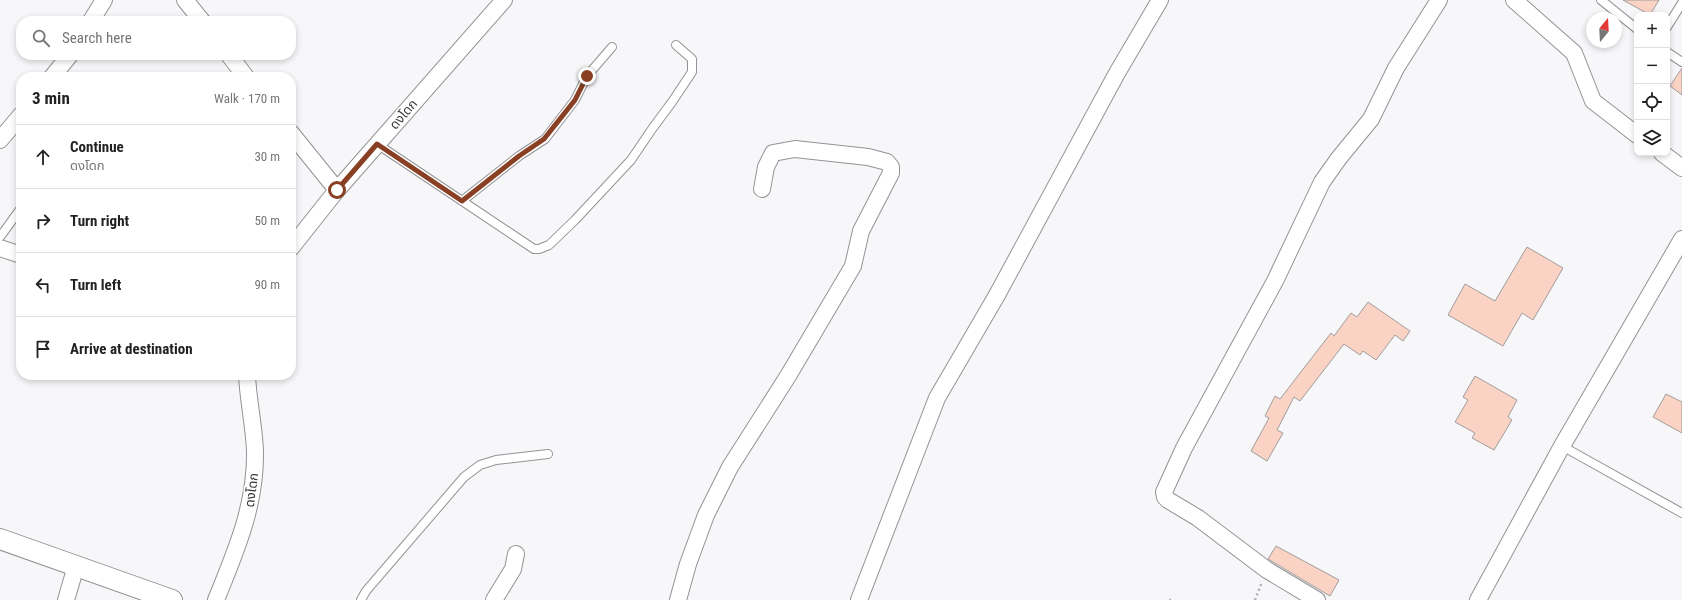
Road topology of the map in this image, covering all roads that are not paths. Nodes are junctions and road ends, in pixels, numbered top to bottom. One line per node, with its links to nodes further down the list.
1 (104, 0): 9 (street)
2 (185, 0): 10 (street)
3 (504, 0): 25 (street, ดงโดก)
4 (1160, 0): 50 (street)
5 (1439, 0): 51 (street)
6 (1514, 0): 22 (street)
7 (1601, 0): 12 (lane)
8 (1682, 3): 11 (lane)
9 (94, 16)
10 (198, 16)
11 (1670, 22)
12 (1634, 27)
13 (676, 46): 30 (lane)
14 (612, 47): 30 (lane)
15 (1670, 54): 18 (lane)
16 (66, 60): 19 (street)
17 (233, 60): 20 (street)
18 (1682, 62)
19 (56, 72)
20 (242, 72)
21 (16, 121): 24 (street)
22 (1634, 132)
23 (296, 139): 29 (street)
24 (0, 140)
25 (377, 144): 29 (street, ดงโดก); 30 (lane)
26 (1666, 156): 27 (street)
27 (1682, 168)
28 (762, 189): 49 (street)
29 (337, 190): 34 (street, ดงโดก)
30 (462, 201)
31 (16, 215): 32 (lane)
32 (0, 237)
33 (1682, 239): 38 (street)
34 (296, 242)
35 (0, 248): 36 (street)
36 (16, 253)
37 (248, 380): 46 (street, ดงโดก)
38 (1562, 446): 40 (lane); 52 (street)
39 (548, 454): 47 (lane)
40 (1682, 513)
41 (0, 539): 43 (street)
42 (516, 554): 48 (street)
43 (76, 566): 44 (street); 45 (street)
44 (164, 599)
45 (66, 600)
46 (216, 600)
47 (361, 600)
48 (494, 600)
49 (678, 600)
50 (859, 600)
51 (1317, 600)
52 (1478, 600)

